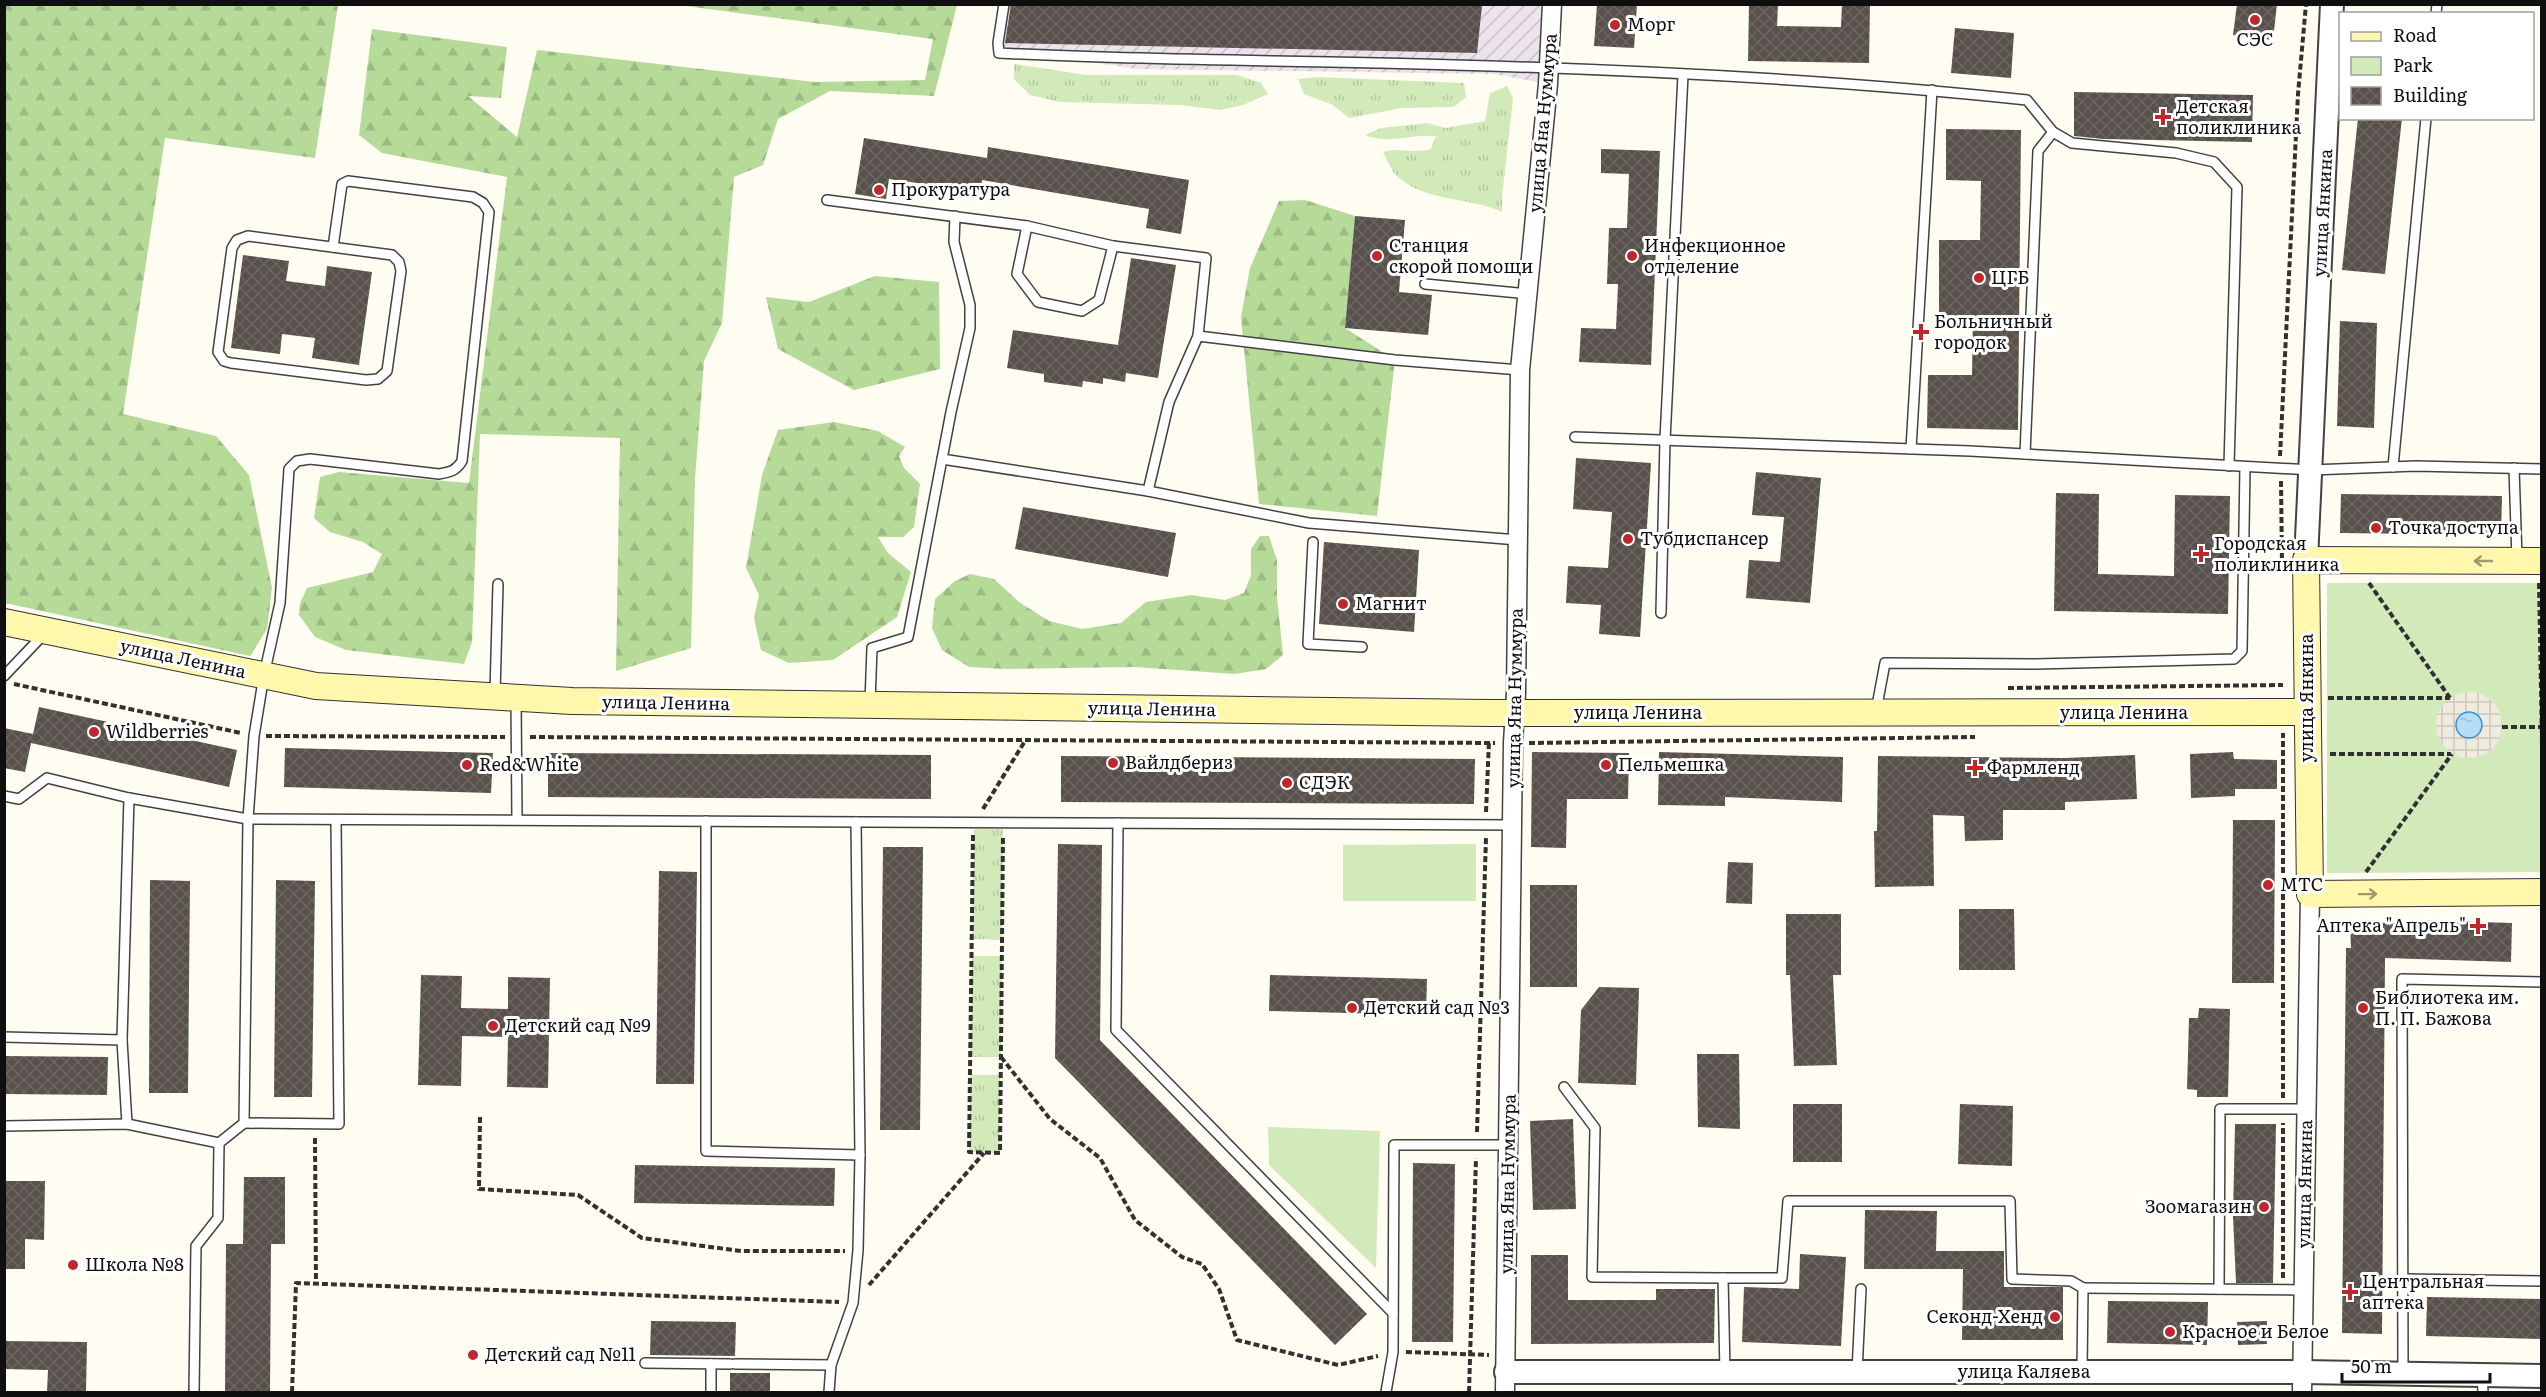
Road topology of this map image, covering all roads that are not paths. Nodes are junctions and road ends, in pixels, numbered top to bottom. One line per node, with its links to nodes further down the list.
1 (1004, 4): 4 (lane)
2 (1552, 4): 4 (street, улица Яна Нуммура)
3 (2332, 4): 6 (street, улица Янкина)
4 (1549, 68): 5 (lane); 16 (street, улица Яна Нуммура)
5 (1683, 75): 7 (lane); 20 (lane)
6 (2334, 87): 29 (street, улица Янкина)
7 (1932, 90): 9 (lane); 21 (lane)
8 (2426, 120): 26 (lane)
9 (2054, 132): 22 (lane); 24 (lane)
10 (827, 200): 11 (lane)
11 (955, 216): 12 (lane); 23 (lane)
12 (1027, 226): 13 (lane); 13 (lane)
13 (1113, 246): 17 (lane)
14 (333, 248): 14 (lane); 40 (lane)
15 (1425, 284): 16 (lane)
16 (1528, 294): 18 (street, улица Яна Нуммура)
17 (1198, 336): 18 (lane); 30 (lane)
18 (1520, 370): 31 (street, улица Яна Нуммура)
19 (1575, 437): 20 (lane)
20 (1665, 440): 21 (lane); 36 (lane)
21 (1911, 449): 22 (lane)
22 (2025, 454): 24 (lane)
23 (942, 459): 30 (lane); 43 (lane)
24 (2229, 466): 25 (lane)
25 (2245, 467): 29 (lane); 45 (lane)
26 (2393, 467): 27 (lane); 29 (lane)
27 (2514, 468): 28 (lane); 34 (lane)
28 (2541, 469)
29 (2311, 470): 33 (street, улица Янкина)
30 (1148, 491): 31 (lane)
31 (1518, 540): 44 (street, улица Яна Нуммура)
32 (1313, 542): 39 (lane)
33 (2307, 560): 34 (main road, one-way to 33); 46 (main road, улица Янкина)
34 (2533, 569)
35 (498, 584): 42 (lane)
36 (1661, 613)
37 (4, 622): 38 (main road, улица Ленина)
38 (47, 630): 40 (main road, улица Ленина); 41 (lane)
39 (1362, 647)
40 (264, 675): 42 (main road, улица Ленина); 49 (lane)
41 (4, 676)
42 (506, 697): 43 (main road, улица Ленина); 50 (lane)
43 (870, 705): 44 (main road, улица Ленина)
44 (1515, 713): 45 (main road, улица Ленина); 55 (street, улица Яна Нуммура)
45 (1876, 713): 46 (main road, улица Ленина)
46 (2290, 725): 57 (main road, улица Янкина)
47 (4, 796): 48 (lane)
48 (129, 798): 49 (lane); 60 (lane)
49 (248, 819): 51 (lane); 63 (lane)
50 (517, 819): 51 (lane); 52 (lane)
51 (336, 820): 63 (lane)
52 (706, 821): 53 (lane); 68 (lane)
53 (856, 822): 54 (lane); 68 (lane)
54 (1118, 823): 55 (lane); 76 (lane)
55 (1513, 825): 67 (street, улица Яна Нуммура)
56 (2541, 892): 57 (main road, one-way to 56)
57 (2310, 894): 62 (street, улица Янкина)
58 (2541, 982): 70 (lane)
59 (4, 1036): 60 (lane)
60 (122, 1040): 64 (lane)
61 (1564, 1088): 69 (lane)
62 (2306, 1109): 74 (lane); 75 (street, улица Янкина)
63 (244, 1123): 66 (lane)
64 (127, 1124): 65 (lane); 66 (lane)
65 (4, 1126)
66 (219, 1143): 88 (lane)
67 (1509, 1145): 76 (lane); 83 (street, улица Яна Нуммура)
68 (860, 1155): 79 (lane)
69 (1723, 1278): 72 (lane); 80 (lane)
70 (2404, 1279): 71 (lane); 84 (lane)
71 (2541, 1281)
72 (2083, 1288): 74 (lane); 82 (lane)
73 (1861, 1289): 81 (lane)
74 (2219, 1289): 75 (lane)
75 (2303, 1290): 86 (street, улица Янкина)
76 (1393, 1313): 91 (lane)
77 (645, 1363): 78 (lane)
78 (711, 1364): 79 (lane); 89 (lane)
79 (831, 1365): 90 (lane)
80 (1725, 1372): 81 (street, улица Каляева); 83 (street, улица Каляева)
81 (1857, 1372): 82 (street, улица Каляева)
82 (2082, 1372): 86 (street, улица Каляева)
83 (1506, 1373)
84 (2403, 1373): 86 (street, улица Каляева); 87 (street, улица Каляева)
85 (2541, 1376): 87 (street, улица Каляева)
86 (2302, 1382)
87 (2483, 1384)
88 (194, 1392)
89 (711, 1392)
90 (828, 1392)
91 (1386, 1392)

